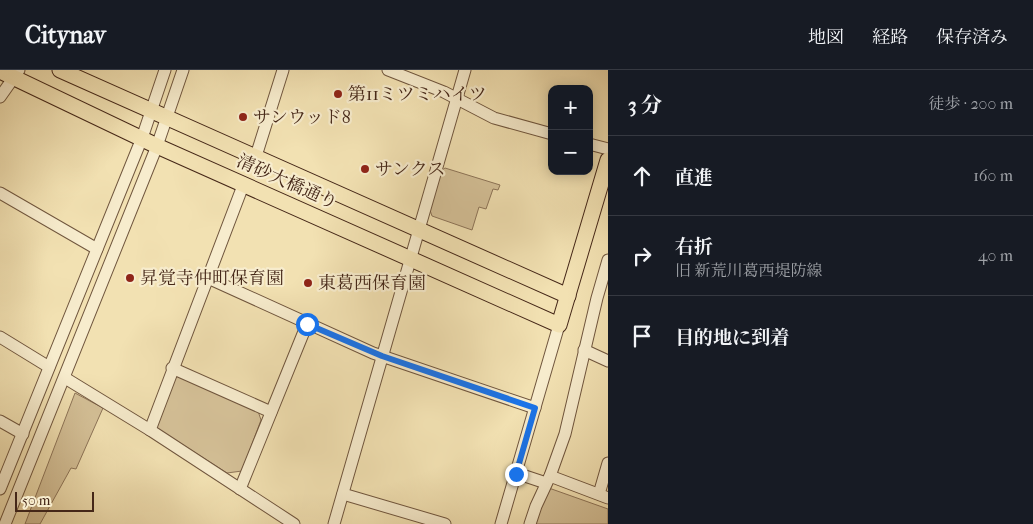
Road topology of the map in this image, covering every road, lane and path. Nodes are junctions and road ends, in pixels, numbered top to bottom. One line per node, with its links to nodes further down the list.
1 (60, 70): 10 (main road, 清砂大橋通り)
2 (165, 70): 10 (street)
3 (183, 70): 11 (street)
4 (283, 70): 17 (street)
5 (388, 70): 9 (street)
6 (465, 70): 9 (street)
7 (11, 72): 8 (street); 13 (main road, 清砂大橋通り)
8 (0, 97)
9 (455, 99): 12 (street); 21 (street)
10 (152, 111): 11 (main road, 清砂大橋通り); 13 (street)
11 (168, 117): 15 (street); 17 (main road, 清砂大橋通り)
12 (548, 133)
13 (142, 138): 15 (main road, 清砂大橋通り); 22 (street)
14 (593, 145): 16 (street)
15 (157, 146): 19 (main road, 清砂大橋通り); 37 (street)
16 (608, 149)
17 (256, 156): 21 (main road, 清砂大橋通り)
18 (608, 160): 26 (main road)
19 (244, 183): 23 (main road, 清砂大橋通り); 25 (street)
20 (0, 194): 22 (street)
21 (418, 230): 23 (street); 26 (main road, 清砂大橋通り)
22 (97, 250): 35 (street)
23 (410, 258): 30 (main road, 清砂大橋通り); 33 (street)
24 (608, 260): 27 (street)
25 (208, 278): 29 (street); 36 (street)
26 (568, 296): 30 (main road)
27 (596, 298): 28 (street); 32 (street)
28 (608, 303)
29 (307, 324): 33 (street); 39 (street)
30 (559, 326): 38 (street)
31 (0, 337): 35 (street)
32 (584, 350): 34 (street); 45 (street)
33 (382, 356): 38 (street); 48 (street)
34 (608, 361)
35 (49, 367): 42 (street)
36 (172, 368): 39 (street); 41 (street)
37 (65, 378): 41 (street); 50 (street)
38 (535, 408): 44 (street)
39 (271, 412): 47 (street)
40 (0, 421): 42 (street)
41 (150, 430): 47 (street)
42 (23, 434): 46 (street)
43 (608, 463): 49 (street)
44 (516, 474): 45 (street); 54 (street)
45 (548, 480): 49 (street); 55 (street)
46 (0, 489)
47 (240, 489): 51 (street)
48 (343, 494): 52 (street); 53 (street)
49 (603, 496)
50 (5, 522)
51 (294, 524)
52 (334, 524)
53 (445, 524)
54 (501, 524)
55 (530, 524)

